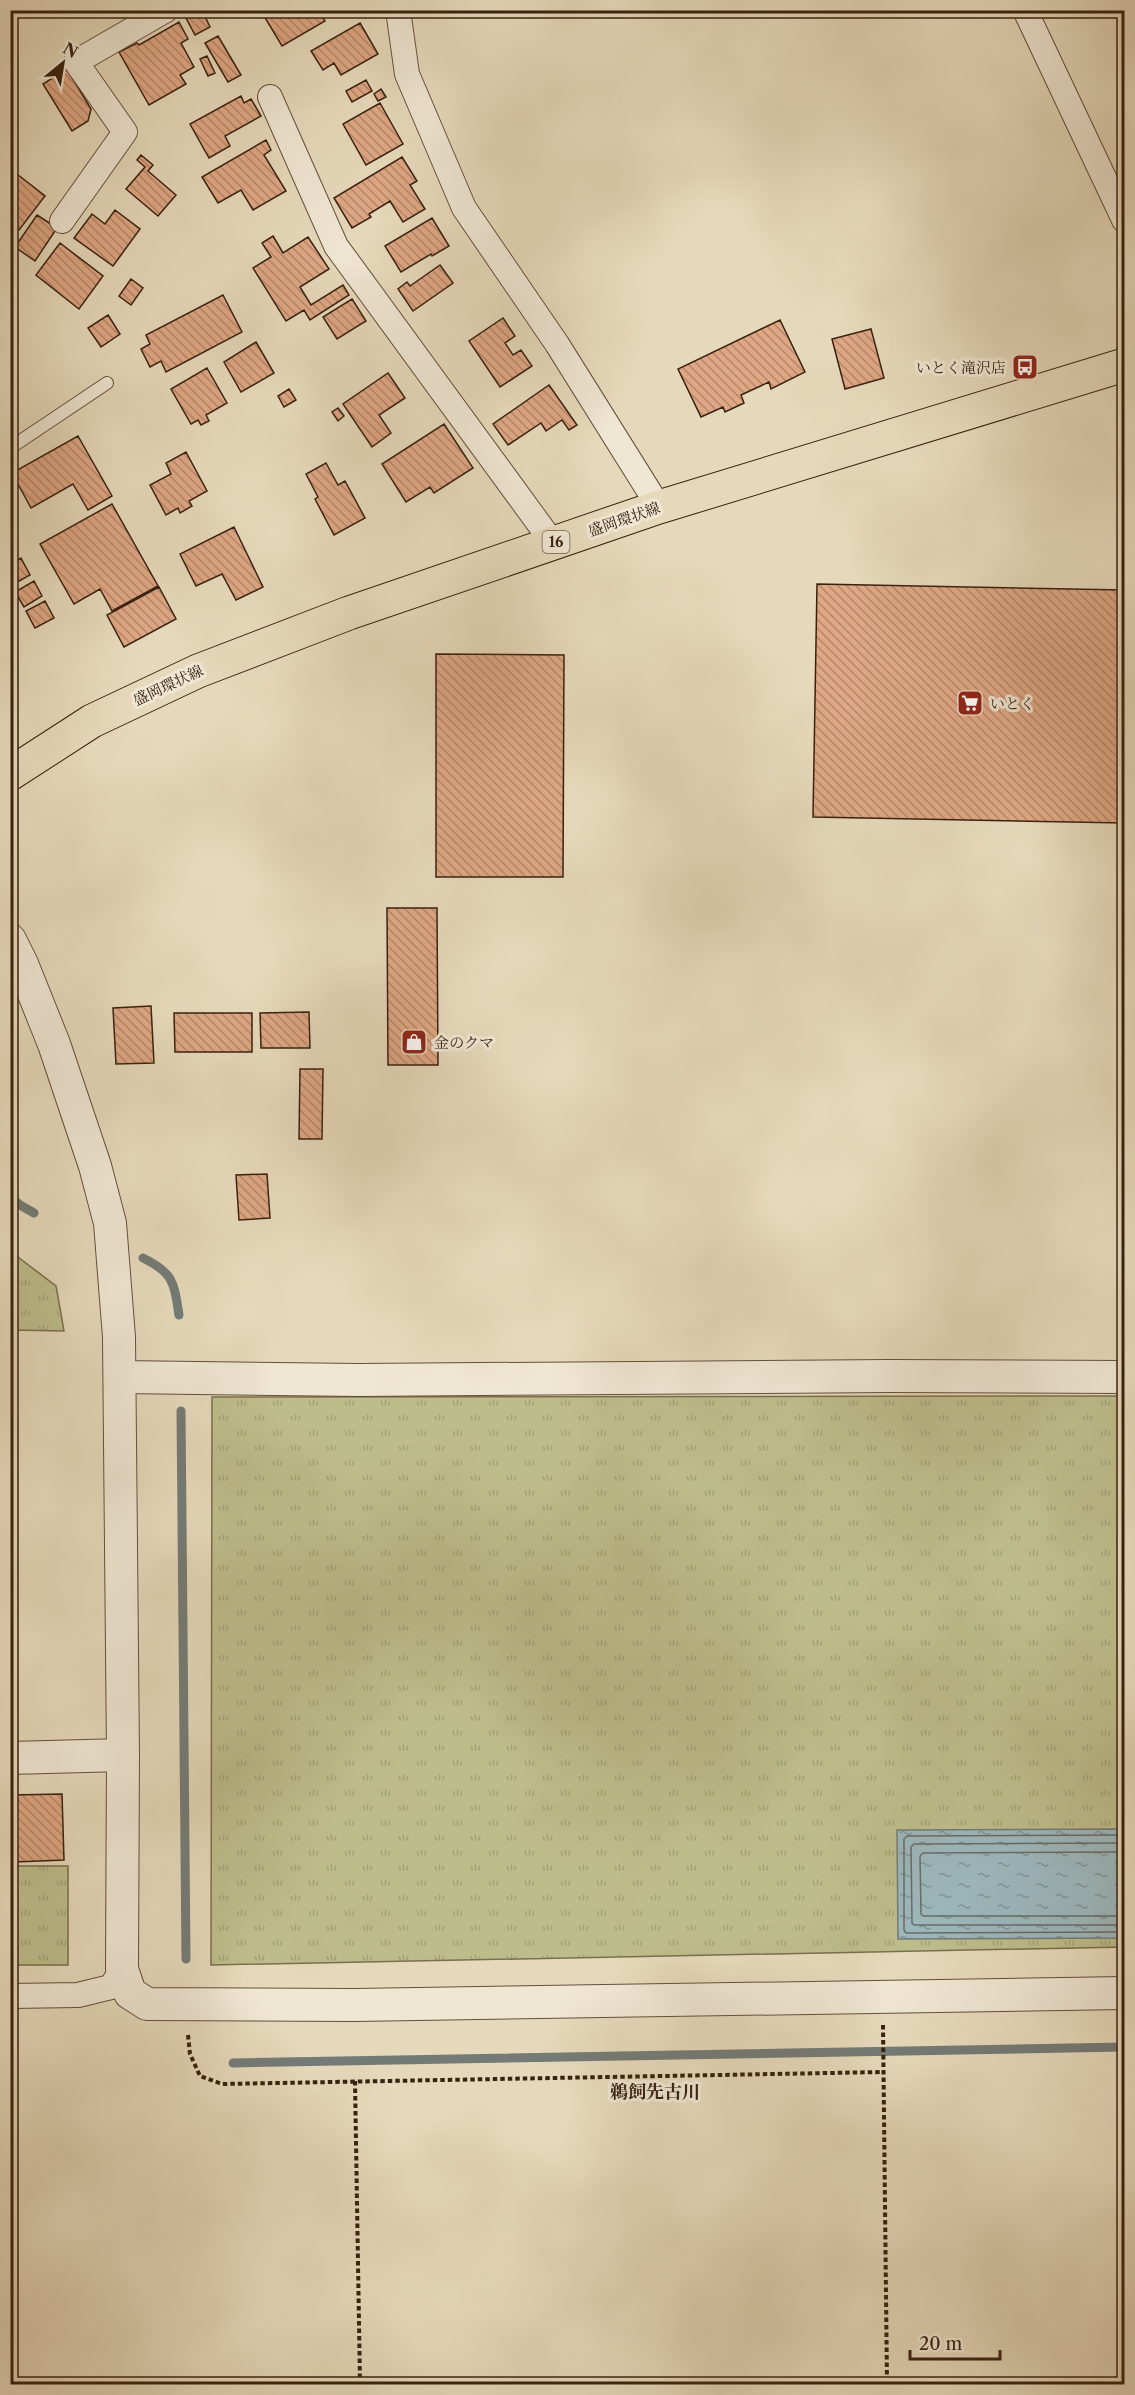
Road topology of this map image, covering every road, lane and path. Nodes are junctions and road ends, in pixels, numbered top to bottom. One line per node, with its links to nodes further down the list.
1 (166, 10): 6 (street)
2 (398, 10): 10 (street)
3 (1025, 10): 5 (street)
4 (270, 97): 11 (street)
5 (1125, 220)
6 (62, 221)
7 (1125, 365): 10 (main road, 盛岡環状線 / 16)
8 (107, 383): 9 (lane)
9 (10, 448)
10 (659, 507): 11 (main road, 盛岡環状線 / 16)
11 (553, 543): 12 (main road, 盛岡環状線 / 16)
12 (10, 774)
13 (10, 940): 14 (street)
14 (120, 1377): 15 (street); 16 (street)
15 (1125, 1377)
16 (123, 1755): 17 (street); 18 (street)
17 (10, 1758)
18 (122, 1969): 20 (street); 21 (street)
19 (1125, 1993): 21 (street)
20 (10, 1996)
21 (186, 2004): 24 (path)
22 (883, 2036): 23 (path)
23 (884, 2072): 24 (path); 26 (path)
24 (355, 2081): 25 (path)
25 (360, 2385)
26 (887, 2385)

